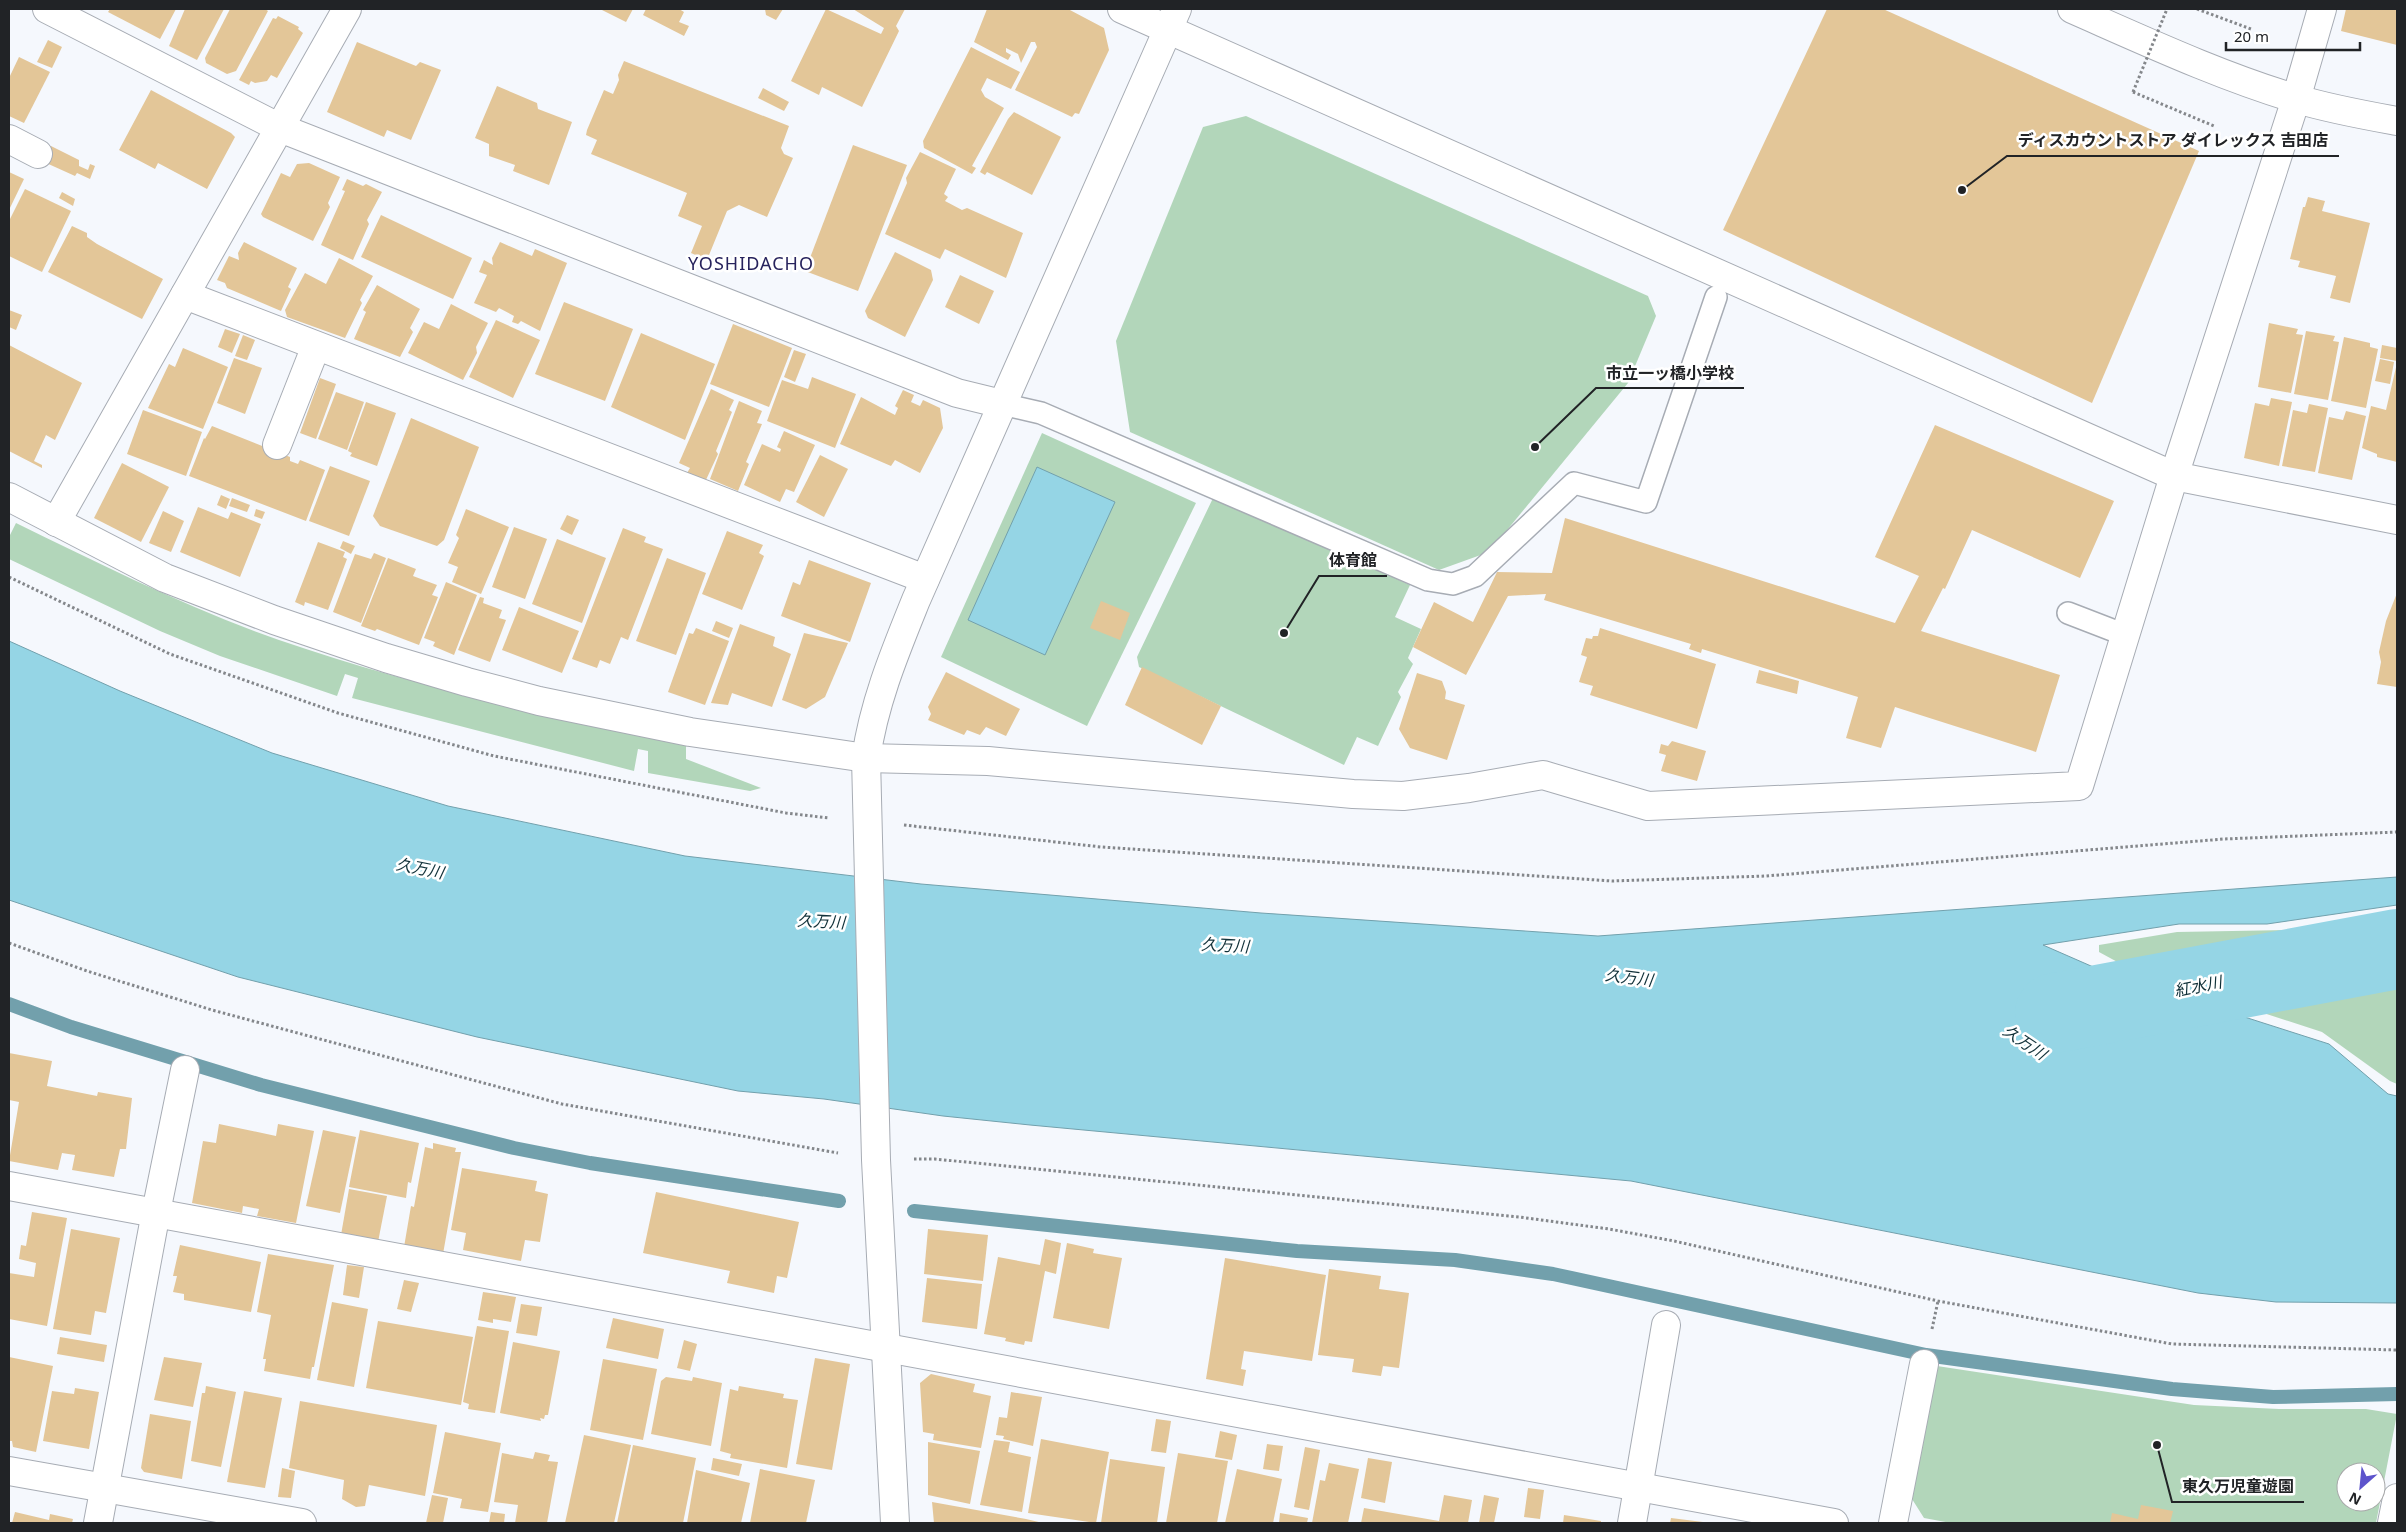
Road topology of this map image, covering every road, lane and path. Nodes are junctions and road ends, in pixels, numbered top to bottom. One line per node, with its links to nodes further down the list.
1 (47, 9): 13 (street)
2 (347, 9): 13 (street)
3 (1122, 9): 8 (street)
4 (2072, 9): 10 (street)
5 (2167, 9): 12 (path, bridge)
6 (2197, 9): 9 (path)
7 (2322, 9): 10 (street)
8 (1172, 19): 19 (street); 21 (street)
9 (2251, 29)
10 (2296, 99): 11 (street); 21 (street)
11 (2397, 121)
12 (2214, 126)
13 (280, 128): 16 (street); 19 (street)
14 (9, 139): 15 (street)
15 (38, 154)
16 (185, 295): 18 (street); 24 (street)
17 (1716, 297): 19 (lane)
18 (316, 346): 20 (street); 26 (street)
19 (1002, 404): 26 (street)
20 (277, 445)
21 (2174, 476): 23 (street); 28 (street)
22 (9, 497): 24 (street)
23 (2397, 520)
24 (56, 522): 29 (street)
25 (9, 576): 30 (path)
26 (925, 579): 29 (street)
27 (2068, 613): 28 (lane)
28 (2126, 635): 29 (street)
29 (866, 758): 35 (street)
30 (839, 819)
31 (896, 824): 32 (path)
32 (2397, 832)
33 (9, 943): 35 (path)
34 (185, 1070): 37 (street)
35 (876, 1147): 38 (path); 41 (street)
36 (9, 1186): 37 (street)
37 (156, 1212): 41 (street); 46 (street)
38 (1938, 1301): 40 (path); 42 (path)
39 (1666, 1325): 45 (street)
40 (1931, 1335)
41 (886, 1349): 45 (street); 50 (street)
42 (2397, 1350)
43 (1924, 1364): 53 (street)
44 (9, 1471): 46 (street)
45 (1639, 1487): 51 (street); 52 (street)
46 (105, 1489): 48 (street); 49 (street)
47 (2397, 1498): 54 (street)
48 (98, 1523)
49 (302, 1523)
50 (894, 1523)
51 (1632, 1523)
52 (1834, 1523)
53 (1892, 1523)
54 (2392, 1523)

